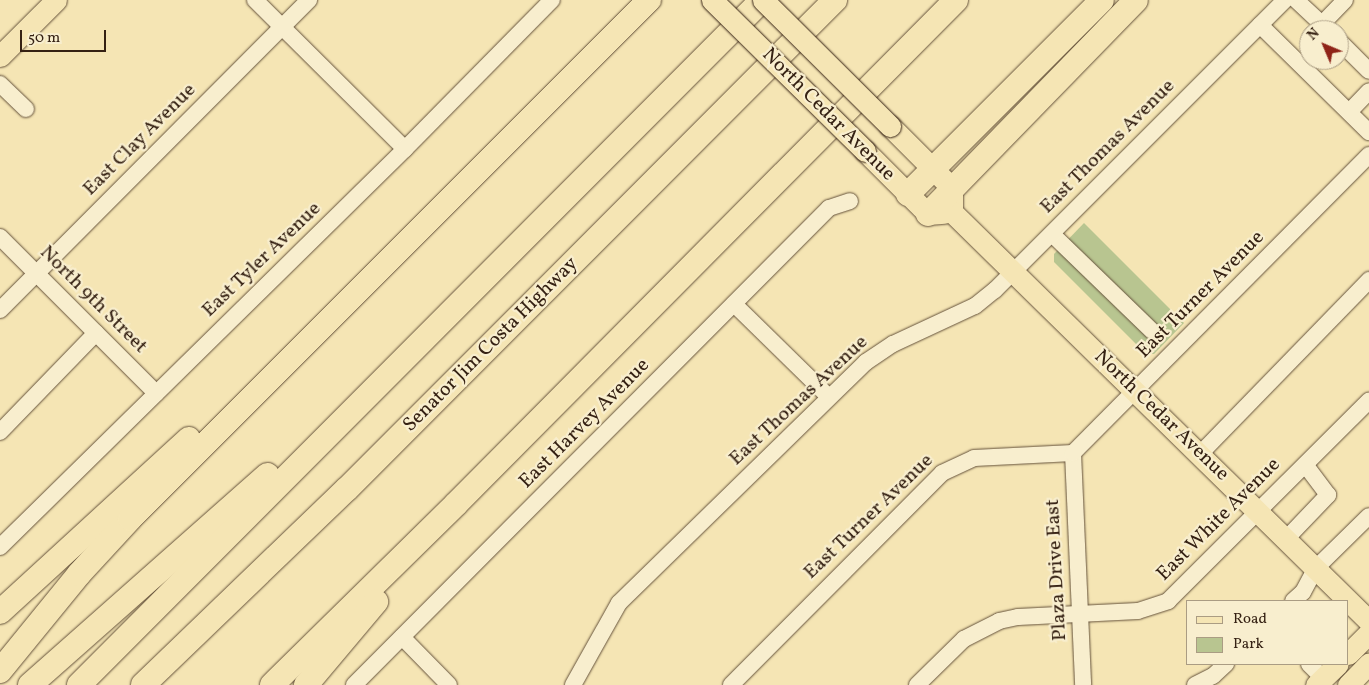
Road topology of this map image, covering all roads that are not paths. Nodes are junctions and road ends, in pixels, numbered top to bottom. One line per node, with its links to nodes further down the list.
1 (56, 0): 23 (main road)
2 (255, 0): 20 (street)
3 (309, 0): 20 (street, East Clay Avenue)
4 (552, 0): 31 (street, East Tyler Avenue)
5 (649, 0): 39 (highway)
6 (712, 0): 35 (main road, North Cedar Avenue, bridge)
7 (758, 0): 21 (highway)
8 (763, 0): 21 (highway); 33 (main road, North Cedar Avenue, bridge)
9 (835, 0): 25 (highway, Senator Jim Costa Highway)
10 (850, 0): 25 (highway)
11 (956, 0): 59 (highway)
12 (1102, 0): 33 (highway)
13 (1136, 0): 34 (highway)
14 (1285, 0): 19 (street, East Thomas Avenue)
15 (1296, 0): 17 (street)
16 (1345, 0): 18 (street)
17 (1317, 20)
18 (1330, 20)
19 (1260, 25): 29 (street); 40 (street, East Thomas Avenue)
20 (282, 27): 31 (street); 43 (street, East Clay Avenue)
21 (720, 42): 45 (highway)
22 (1349, 51): 24 (street)
23 (0, 56)
24 (1369, 71)
25 (755, 81): 58 (highway, Senator Jim Costa Highway)
26 (0, 84): 28 (street)
27 (1369, 91): 29 (street)
28 (26, 109)
29 (1349, 112): 30 (street)
30 (1369, 132)
31 (406, 149): 51 (street, East Tyler Avenue)
32 (1369, 155): 50 (street, East Turner Avenue)
33 (933, 169): 34 (main road, North Cedar Avenue); 35 (highway)
34 (952, 188): 37 (main road); 38 (highway)
35 (908, 194): 38 (main road, North Cedar Avenue)
36 (850, 201): 46 (street, East Harvey Avenue)
37 (952, 212): 38 (main road); 42 (main road, North Cedar Avenue)
38 (928, 214)
39 (418, 231): 68 (highway); 75 (highway)
40 (1052, 234): 42 (street, East Thomas Avenue); 48 (street)
41 (0, 237): 43 (street, North 9th Street)
42 (1013, 272): 50 (main road, North Cedar Avenue); 52 (street, East Thomas Avenue)
43 (36, 274): 47 (street, East Clay Avenue); 49 (street, North 9th Street)
44 (1369, 280): 56 (street)
45 (474, 288): 76 (highway); 77 (highway)
46 (734, 304): 52 (street); 72 (street, East Harvey Avenue)
47 (0, 310)
48 (1152, 331)
49 (96, 333): 51 (street, North 9th Street); 54 (street)
50 (1136, 391): 55 (street, East Turner Avenue); 56 (main road, North Cedar Avenue)
51 (156, 393): 63 (street, East Tyler Avenue)
52 (829, 398): 84 (street, East Thomas Avenue)
53 (1369, 401): 57 (street, East White Avenue)
54 (0, 432)
55 (1073, 453): 69 (street, Plaza Drive East); 85 (street, East Turner Avenue)
56 (1200, 454): 60 (main road, North Cedar Avenue)
57 (1305, 465): 60 (street, East White Avenue); 62 (street)
58 (347, 489): 78 (highway, Senator Jim Costa Highway); 79 (highway)
59 (456, 504): 80 (highway); 81 (highway)
60 (1258, 512): 62 (main road, North Cedar Avenue); 69 (street, East White Avenue)
61 (1369, 516): 64 (street)
62 (1286, 539): 64 (main road, North Cedar Avenue)
63 (0, 547)
64 (1316, 568): 65 (street); 66 (main road, North Cedar Avenue)
65 (1294, 600)
66 (1345, 600)
67 (1349, 604): 70 (main road, North Cedar Avenue)
68 (0, 612)
69 (1081, 615): 86 (street, East White Avenue); 87 (street, Plaza Drive East)
70 (1369, 621)
71 (1369, 633): 73 (main road)
72 (402, 638): 82 (street, East Harvey Avenue); 83 (street)
73 (1349, 653)
74 (1225, 665): 88 (street)
75 (0, 671)
76 (30, 685)
77 (79, 685)
78 (143, 685)
79 (165, 685)
80 (272, 685)
81 (306, 685)
82 (354, 685)
83 (449, 685)
84 (573, 685)
85 (731, 685)
86 (917, 685)
87 (1084, 685)
88 (1194, 685)

